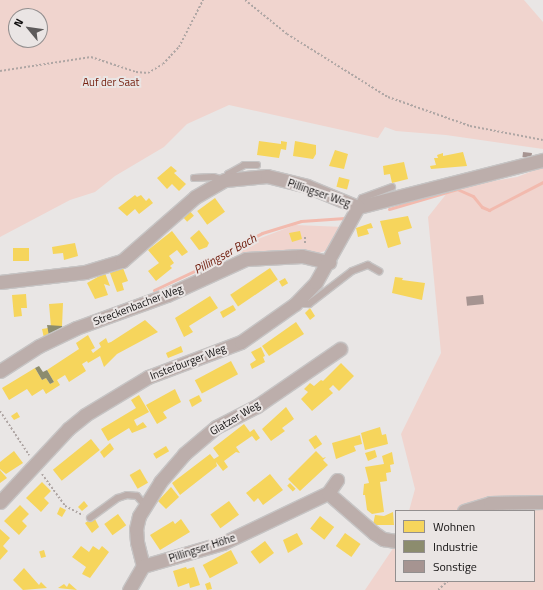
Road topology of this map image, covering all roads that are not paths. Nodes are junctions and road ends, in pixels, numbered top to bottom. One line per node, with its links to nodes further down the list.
1 (543, 160): 6 (street, Pillingser Weg)
2 (257, 164): 4 (lane)
3 (194, 178): 4 (lane)
4 (225, 180): 6 (street, Pillingser Weg); 9 (street, Pillingser Weg)
5 (392, 187): 6 (lane)
6 (358, 206): 7 (street, Insterburger Weg)
7 (329, 262): 10 (street, Insterburger Weg); 12 (street, Streckenbacher Weg)
8 (379, 272): 10 (lane)
9 (0, 282)
10 (295, 304): 15 (street, Insterburger Weg)
11 (340, 349): 17 (street, Glatzer Weg)
12 (0, 371)
13 (337, 480): 14 (street, Pillingser Höhe)
14 (328, 493): 20 (street); 21 (street, Pillingser Höhe)
15 (0, 502)
16 (543, 502): 18 (street)
17 (144, 504): 19 (lane); 21 (street, Glatzer Weg)
18 (467, 510)
19 (87, 517)
20 (395, 541)
21 (143, 566): 22 (street)
22 (129, 590)

